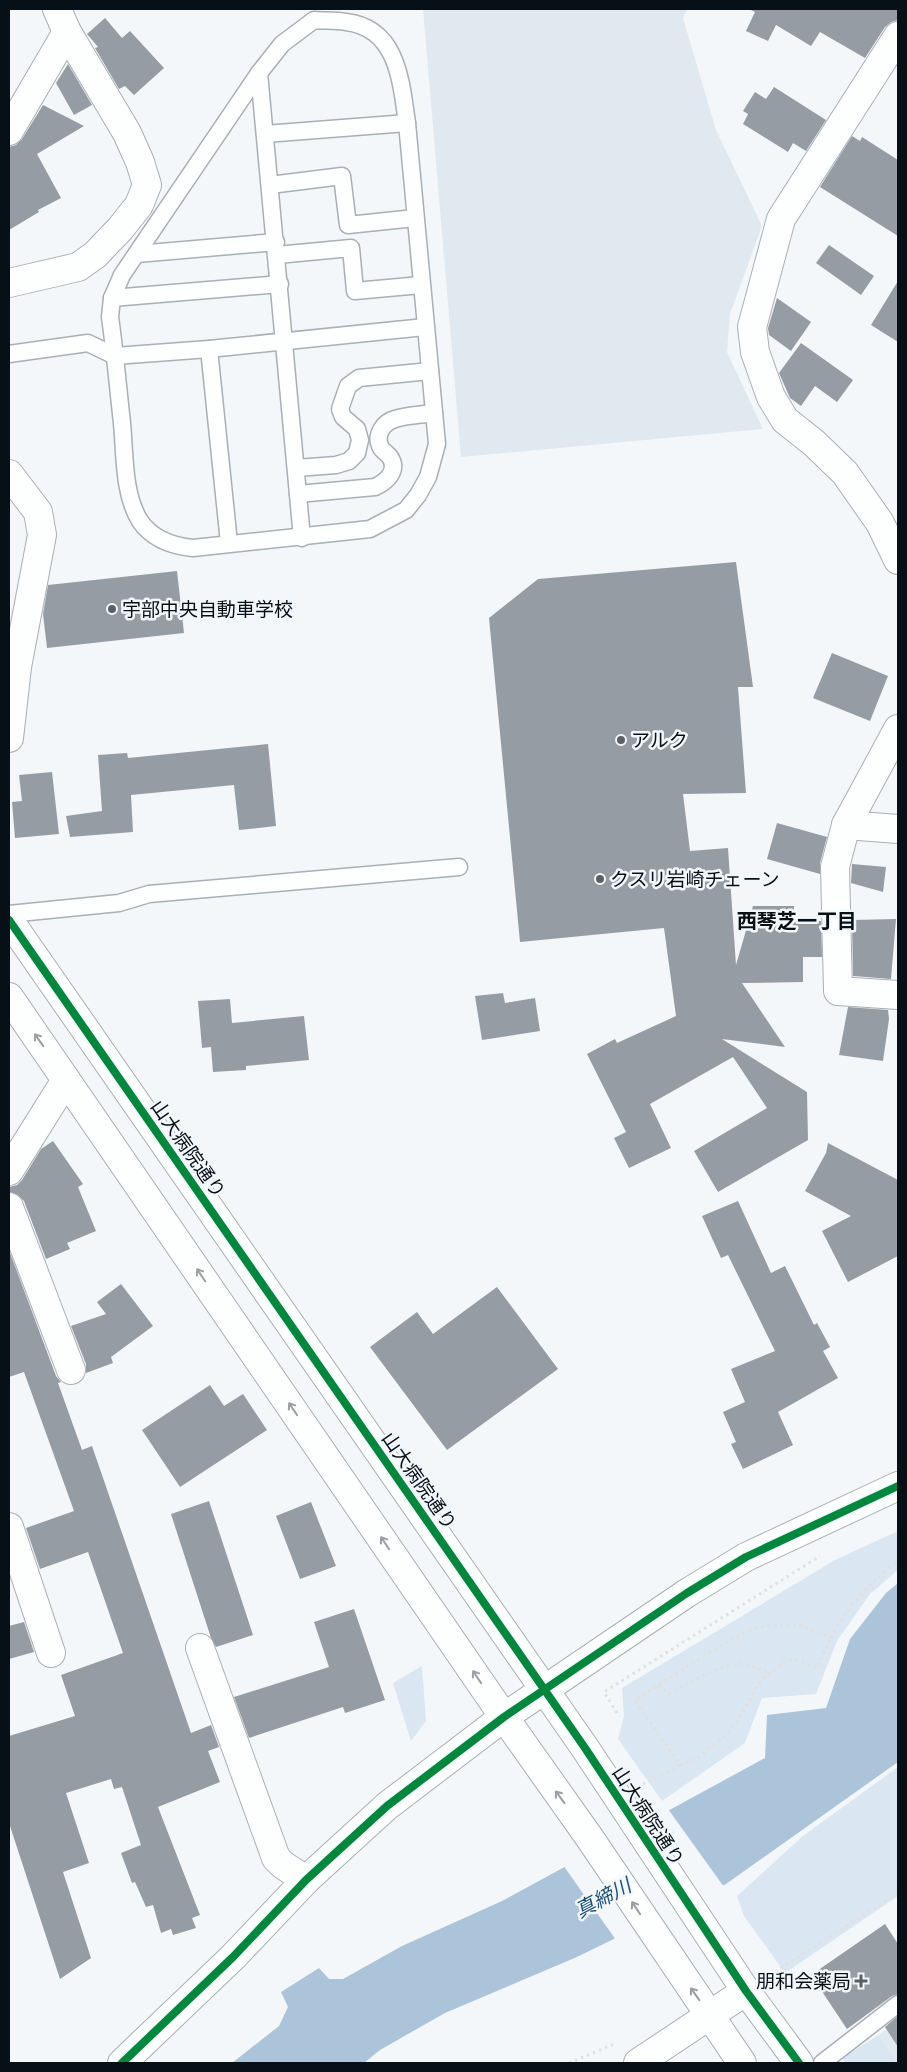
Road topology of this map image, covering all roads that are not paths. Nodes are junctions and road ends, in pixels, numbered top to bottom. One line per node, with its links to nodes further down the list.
1 (62, 21): 5 (street); 11 (street)
2 (898, 36): 27 (street)
3 (259, 73): 4 (lane); 6 (lane); 10 (lane)
4 (406, 123): 6 (lane); 8 (lane)
5 (9, 131)
6 (265, 134): 7 (lane)
7 (270, 184): 8 (lane); 9 (lane)
8 (415, 218): 13 (lane)
9 (276, 249): 10 (lane); 12 (lane); 13 (lane)
10 (136, 254): 14 (lane)
11 (9, 283)
12 (280, 284): 14 (lane); 16 (lane)
13 (421, 285): 15 (lane)
14 (112, 298): 19 (lane)
15 (425, 327): 16 (lane); 20 (lane)
16 (285, 341): 17 (lane); 22 (lane)
17 (209, 349): 19 (lane); 26 (lane)
18 (9, 354): 19 (lane)
19 (115, 356): 26 (lane)
20 (430, 371): 21 (lane); 22 (lane)
21 (434, 413): 24 (lane); 25 (lane)
22 (296, 468): 24 (lane)
23 (9, 474): 29 (street)
24 (298, 494): 25 (lane)
25 (302, 538): 26 (lane)
26 (229, 543)
27 (898, 560)
28 (898, 729): 30 (street)
29 (9, 738)
30 (846, 825): 31 (street); 35 (street)
31 (898, 829)
32 (459, 867): 33 (lane)
33 (9, 914)
34 (9, 920): 45 (street, 山大病院通り)
35 (898, 995)
36 (9, 997): 37 (street, one-way to 36)
37 (66, 1080): 38 (street); 46 (street, one-way to 37)
38 (9, 1172)
39 (9, 1207): 40 (street)
40 (71, 1370)
41 (898, 1486): 45 (street)
42 (9, 1527): 44 (street)
43 (200, 1648): 47 (street)
44 (50, 1653)
45 (544, 1689): 46 (street); 48 (street, 山大病院通り)
46 (504, 1717): 47 (street); 50 (street, one-way to 46)
47 (306, 1880): 51 (street)
48 (746, 1992): 50 (street); 54 (street, 山大病院通り)
49 (898, 2004): 55 (lane)
50 (711, 2016): 52 (street); 53 (street)
51 (122, 2063)
52 (638, 2063)
53 (742, 2063)
54 (800, 2063)
55 (822, 2063)

